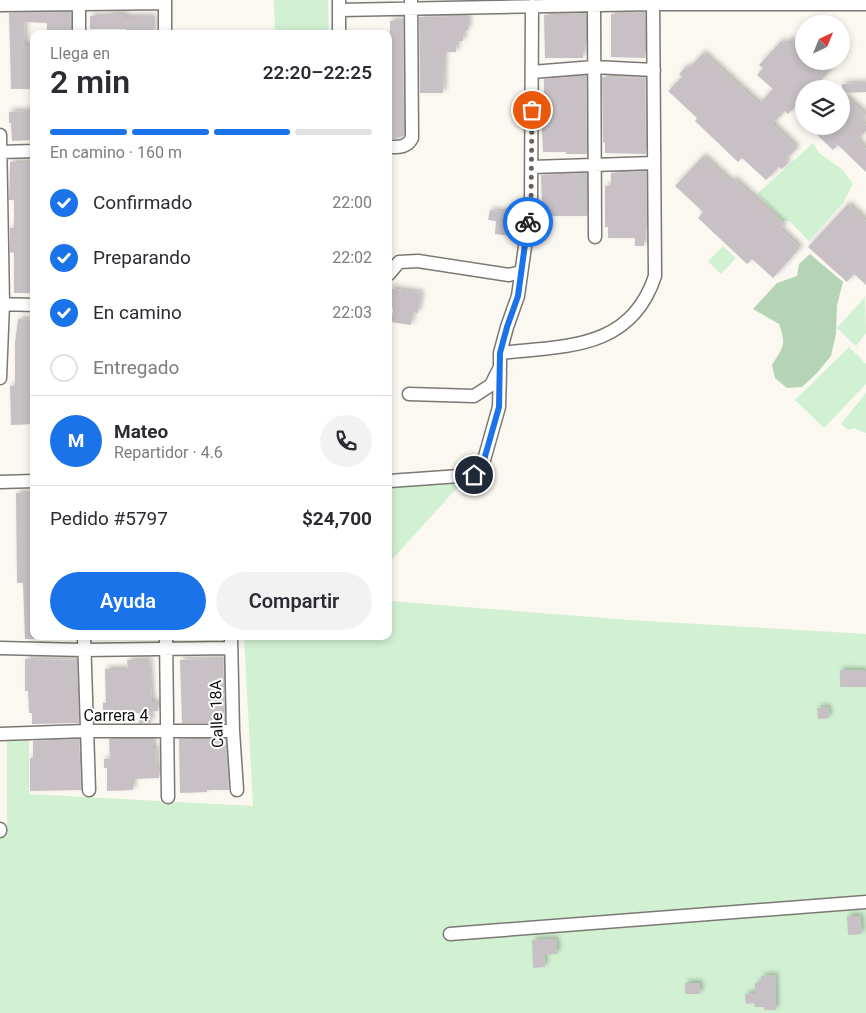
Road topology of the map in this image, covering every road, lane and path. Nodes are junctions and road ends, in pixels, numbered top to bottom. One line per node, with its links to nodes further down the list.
1 (165, 2): 5 (street); 15 (street)
2 (653, 2): 4 (street); 12 (street); 18 (street)
3 (558, 3): 12 (street); 13 (street)
4 (798, 3): 8 (street)
5 (79, 4): 9 (street); 14 (street)
6 (484, 4): 7 (street); 11 (street)
7 (501, 4): 13 (street)
8 (866, 4)
9 (0, 5)
10 (339, 5): 11 (street); 16 (street)
11 (411, 5): 21 (street)
12 (594, 5): 17 (street)
13 (532, 6): 19 (street)
14 (79, 30)
15 (165, 30)
16 (339, 30)
17 (594, 67): 18 (street); 19 (street); 25 (street)
18 (654, 70): 24 (street)
19 (532, 72): 26 (street)
20 (0, 134): 23 (street)
21 (392, 147)
22 (30, 151): 23 (street)
23 (0, 152): 27 (street)
24 (654, 163): 25 (street); 33 (street)
25 (595, 165): 26 (street); 28 (street)
26 (532, 167): 30 (street)
27 (1, 223): 31 (street)
28 (595, 237)
29 (392, 270): 30 (street)
30 (521, 272): 33 (street)
31 (1, 304): 32 (street); 35 (street)
32 (30, 305)
33 (500, 353): 34 (street)
34 (500, 367): 36 (street); 38 (street)
35 (0, 378)
36 (409, 394)
37 (30, 481): 39 (street)
38 (392, 481)
39 (0, 482)
40 (84, 640): 44 (street)
41 (166, 640): 45 (street)
42 (231, 642): 45 (street); 48 (street, Calle 18A)
43 (0, 648): 44 (street)
44 (84, 650): 45 (street); 46 (street)
45 (166, 650): 47 (street)
46 (86, 731): 47 (street, Carrera 4); 49 (street, Carrera 4); 50 (street)
47 (167, 731): 48 (street, Carrera 4); 52 (street)
48 (233, 731): 51 (street, Calle 18A)
49 (0, 734)
50 (89, 790)
51 (237, 790)
52 (168, 797)
53 (866, 902): 54 (street)
54 (450, 934)

